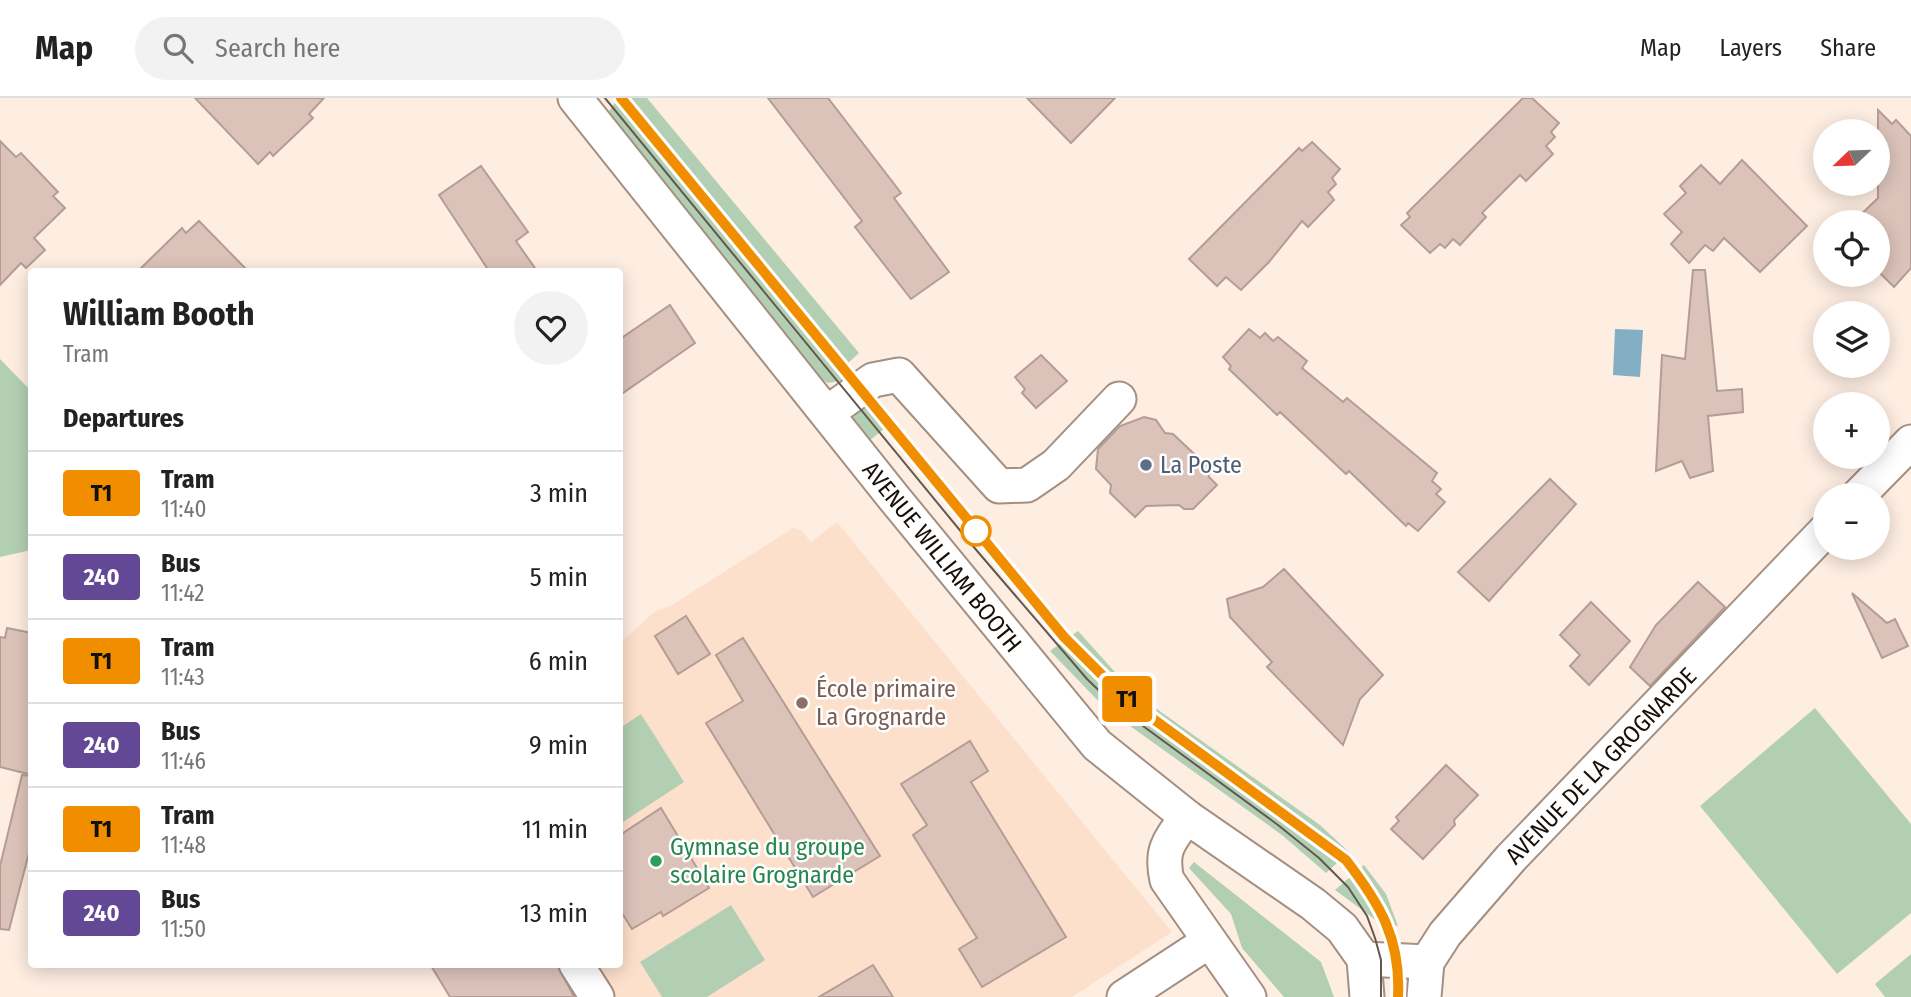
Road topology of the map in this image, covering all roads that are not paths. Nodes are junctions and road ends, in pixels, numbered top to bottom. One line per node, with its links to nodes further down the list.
1 (581, 100): 3 (street, AVENUE WILLIAM BOOTH)
2 (1119, 399): 3 (street)
3 (827, 413): 7 (street, AVENUE WILLIAM BOOTH)
4 (1911, 442): 5 (street)
5 (1871, 483)
6 (1813, 543): 10 (street, AVENUE DE LA GROGNARDE)
7 (1186, 817): 8 (street); 9 (street, AVENUE WILLIAM BOOTH)
8 (1208, 942): 13 (street); 14 (street)
9 (1364, 959): 10 (street); 15 (street)
10 (1427, 962): 16 (street)
11 (579, 968): 12 (street)
12 (597, 997)
13 (1124, 997)
14 (1249, 997)
15 (1367, 997)
16 (1424, 997)

